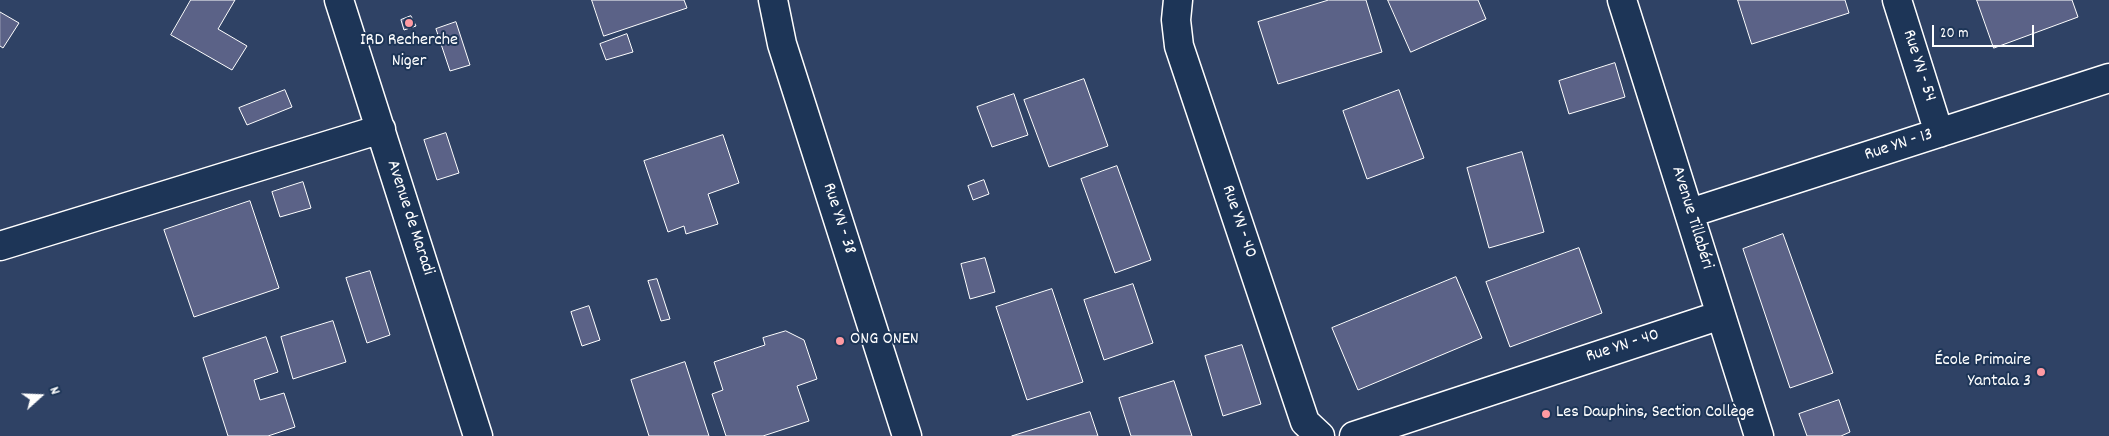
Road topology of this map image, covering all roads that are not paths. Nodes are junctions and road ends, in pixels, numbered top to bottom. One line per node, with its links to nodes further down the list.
1 (339, 0): 7 (street, Avenue de Maradi)
2 (773, 0): 13 (street, Rue YN - 38)
3 (1178, 0): 14 (street, Rue YN - 40)
4 (1622, 0): 9 (street, Avenue Tillabéri)
5 (1897, 0): 8 (street, Rue YN - 54)
6 (2109, 78): 8 (street, Rue YN - 13)
7 (381, 129): 10 (street); 12 (street, Avenue de Maradi)
8 (1939, 133): 9 (street, Rue YN - 13)
9 (1690, 213): 11 (street, Avenue Tillabéri)
10 (0, 246)
11 (1721, 315): 15 (street, Rue YN - 40); 16 (street, Avenue Tillabéri)
12 (478, 436)
13 (907, 436)
14 (1320, 436)
15 (1354, 436)
16 (1759, 436)

